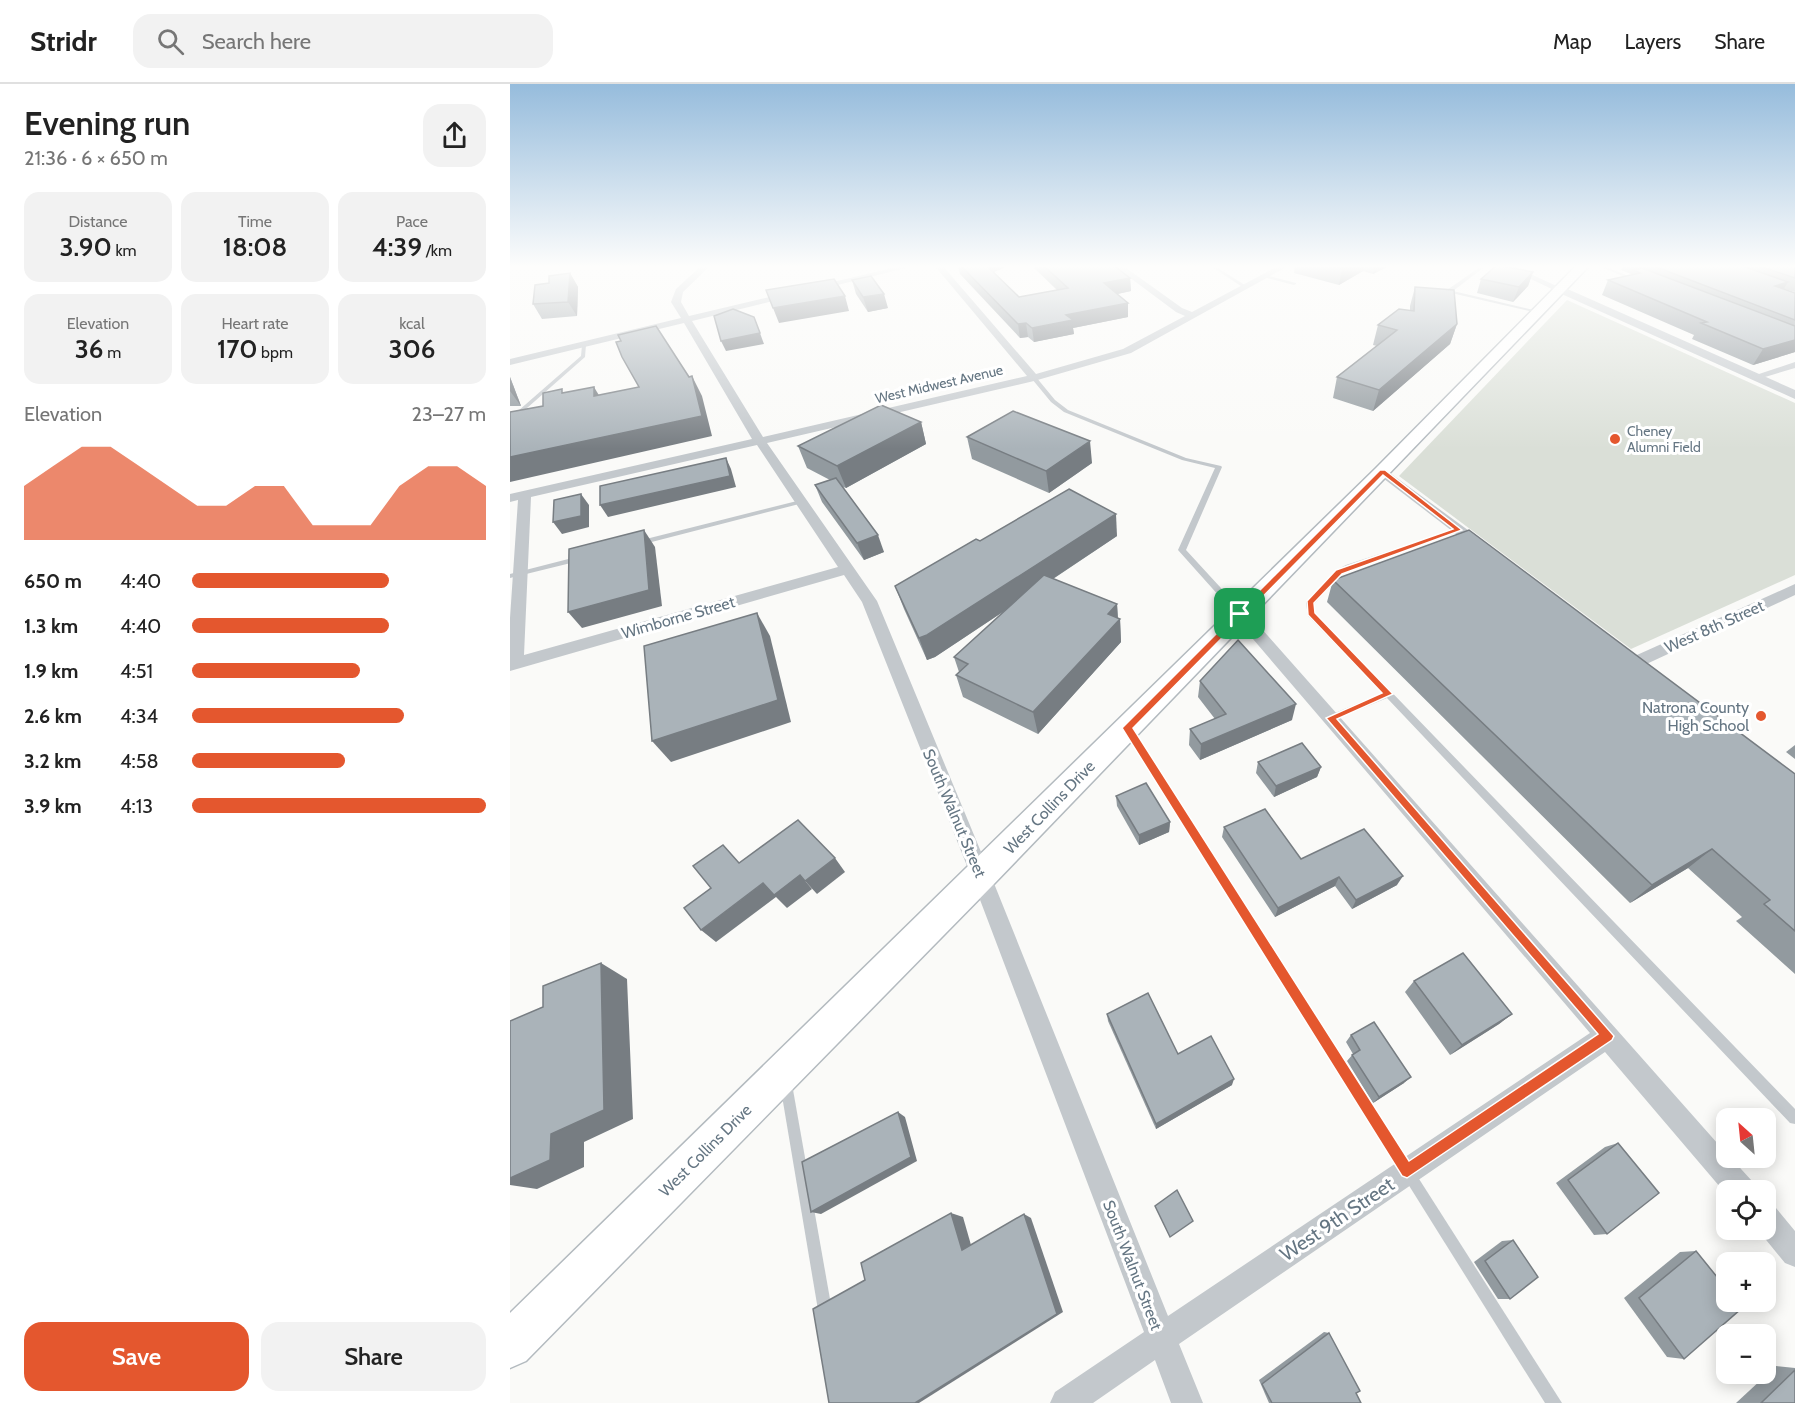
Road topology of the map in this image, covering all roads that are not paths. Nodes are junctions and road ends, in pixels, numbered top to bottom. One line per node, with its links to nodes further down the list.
1 (658, 327): 7 (street)
2 (692, 327): 14 (street, South Walnut Street)
3 (990, 327): 11 (street)
4 (1171, 327): 11 (street, West Midwest Avenue)
5 (1522, 327): 17 (main road, West Collins Drive)
6 (1642, 327): 10 (street)
7 (584, 345): 8 (street); 13 (lane)
8 (510, 362)
9 (1795, 365): 10 (street)
10 (1755, 377): 12 (street)
11 (1034, 378): 14 (street, West Midwest Avenue); 16 (lane)
12 (1795, 395)
13 (510, 421)
14 (759, 440): 18 (street, West Midwest Avenue); 20 (street, South Walnut Street)
15 (1223, 457): 16 (lane)
16 (1219, 467): 28 (lane)
17 (1383, 472): 21 (street); 28 (main road, West Collins Drive)
18 (525, 495): 19 (street, West Midwest Avenue); 26 (street)
19 (510, 498)
20 (801, 502): 22 (lane); 25 (street, South Walnut Street)
21 (1459, 530): 24 (street); 31 (lane)
22 (633, 545)
23 (588, 556): 26 (lane)
24 (1496, 558)
25 (847, 569): 29 (street, Wimborne Street); 34 (street, South Walnut Street)
26 (515, 574): 29 (street)
27 (1795, 590): 30 (street, West 8th Street)
28 (1240, 614): 32 (street); 33 (main road, West Collins Drive)
29 (513, 665)
30 (1653, 677)
31 (1388, 694): 32 (lane); 37 (lane)
32 (1331, 718): 35 (street)
33 (1127, 728): 34 (main road, West Collins Drive); 38 (lane)
34 (981, 876): 36 (main road, West Collins Drive); 43 (street, South Walnut Street)
35 (1607, 1036): 38 (street, West 9th Street); 39 (street)
36 (784, 1072): 42 (lane); 44 (main road, West Collins Drive)
37 (1795, 1118)
38 (1407, 1171): 43 (street, West 9th Street); 47 (lane)
39 (1732, 1180)
40 (1776, 1230): 41 (street)
41 (1795, 1252)
42 (829, 1332)
43 (1162, 1338): 45 (street, West 9th Street); 46 (street, South Walnut Street)
44 (510, 1351)
45 (1066, 1403)
46 (1187, 1403)
47 (1554, 1403)

